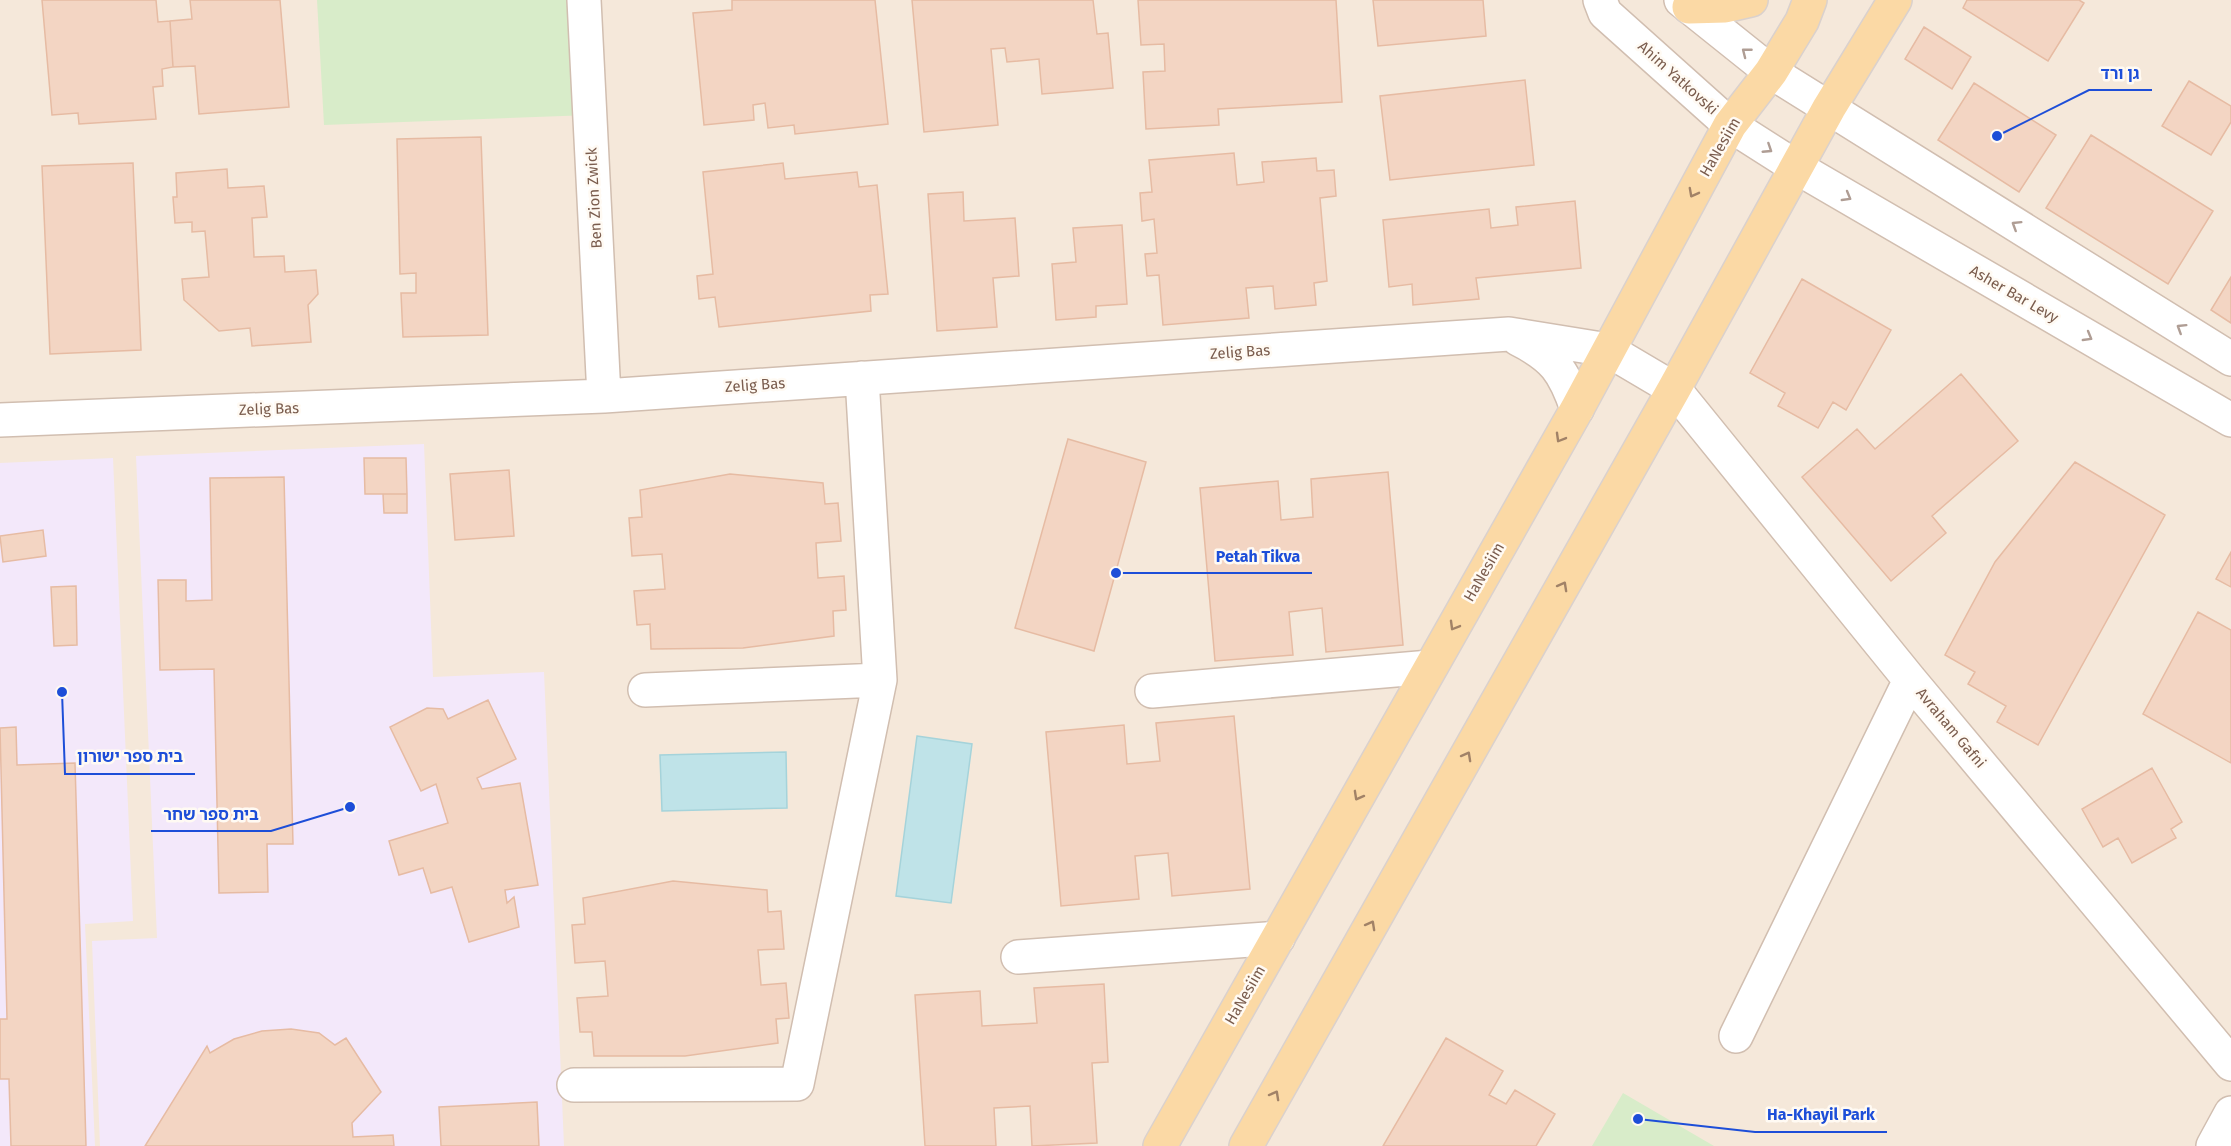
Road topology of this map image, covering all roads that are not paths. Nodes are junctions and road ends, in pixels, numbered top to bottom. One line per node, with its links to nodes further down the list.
1 (584, 0): 16 (street, Ben Zion Zwick)
2 (1600, 0): 9 (street, Ahim Yatkovski)
3 (1751, 0): 6 (main road)
4 (1810, 0): 7 (main road, HaNesiim)
5 (1895, 0): 8 (main road)
6 (1685, 3): 7 (street, one-way to 6)
7 (1772, 72): 8 (street); 9 (main road, HaNesiim)
8 (1829, 108): 10 (main road); 13 (street, one-way to 8)
9 (1730, 125): 10 (street, Ahim Yatkovski, one-way to 10); 12 (main road, HaNesiim, one-way to 12)
10 (1796, 167): 15 (main road); 19 (street, Asher Bar Levy, one-way to 19)
11 (1509, 334): 12 (street, Zelig Bas); 14 (street, Zelig Bas); 17 (street)
12 (1608, 350): 15 (street, Zelig Bas); 17 (main road, HaNesiim)
13 (2231, 359)
14 (862, 378): 16 (street, Zelig Bas); 21 (street)
15 (1674, 389): 22 (street, Avraham Gafni); 32 (main road, one-way to 15)
16 (604, 396): 18 (street, Zelig Bas)
17 (1577, 409): 20 (main road, HaNesiim, one-way to 20)
18 (0, 420)
19 (2231, 420)
20 (1431, 667): 24 (street); 25 (main road, HaNesiim, one-way to 25)
21 (880, 680): 23 (street); 29 (street)
22 (1911, 680): 27 (street); 28 (street, Avraham Gafni)
23 (645, 690)
24 (1152, 691)
25 (1278, 938): 26 (street); 31 (main road, HaNesiim)
26 (1017, 957)
27 (1736, 1036)
28 (2231, 1064)
29 (574, 1085)
30 (2231, 1113): 33 (street)
31 (1160, 1146)
32 (1246, 1146)
33 (2213, 1146)

